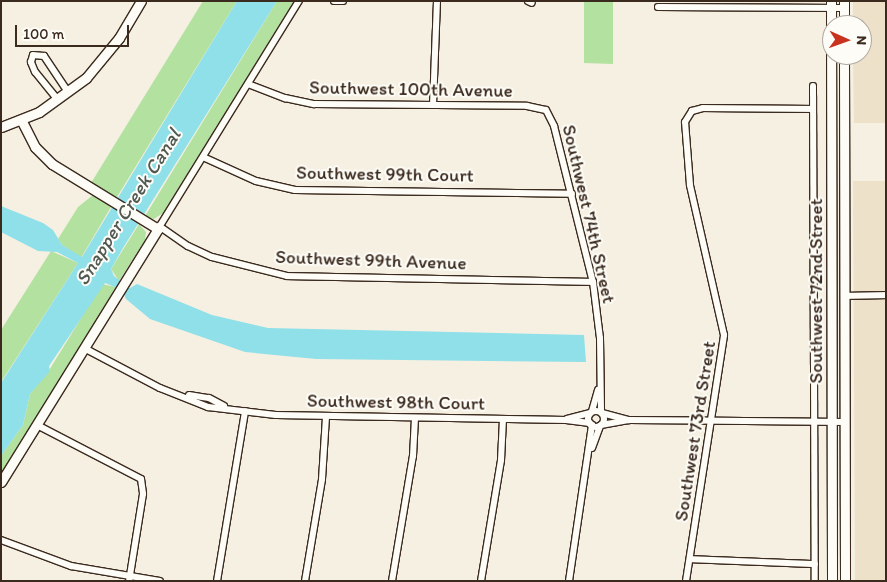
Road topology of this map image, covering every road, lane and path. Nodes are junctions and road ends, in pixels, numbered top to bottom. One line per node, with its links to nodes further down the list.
1 (299, 1): 10 (street)
2 (334, 1): 3 (street)
3 (344, 1)
4 (437, 1): 14 (street)
5 (140, 2): 12 (main road)
6 (831, 4): 7 (street); 8 (street); 17 (main road, Southwest 72nd Street)
7 (844, 5)
8 (658, 7)
9 (844, 65): 18 (main road, Southwest 72nd Street)
10 (248, 84): 14 (street, Southwest 100th Avenue); 21 (street)
11 (813, 86): 16 (street, Southwest 72nd Street)
12 (68, 92): 13 (main road); 13 (street)
13 (58, 100): 19 (main road)
14 (433, 105): 15 (street, Southwest 100th Avenue)
15 (546, 110): 24 (street, Southwest 74th Street)
16 (813, 110): 40 (street, Southwest 73rd Street); 41 (street, Southwest 72nd Street)
17 (831, 111): 18 (main road); 22 (main road, Southwest 72nd Street)
18 (844, 111): 23 (main road, Southwest 72nd Street)
19 (22, 121): 20 (main road); 25 (main road, Southwest 99th Avenue)
20 (1, 127)
21 (203, 157): 24 (street, Southwest 99th Court); 25 (street)
22 (832, 185): 23 (main road); 28 (main road, Southwest 72nd Street)
23 (844, 185): 29 (main road, Southwest 72nd Street)
24 (572, 194): 26 (street, Southwest 74th Street)
25 (159, 228): 26 (street, Southwest 99th Avenue); 30 (main road)
26 (593, 282): 31 (street, Southwest 74th Street)
27 (886, 295): 29 (street)
28 (832, 296): 29 (main road); 42 (main road, Southwest 72nd Street)
29 (845, 296): 43 (main road, Southwest 72nd Street)
30 (84, 348): 32 (street, Southwest 98th Court); 45 (main road)
31 (599, 386): 33 (street, Southwest 74th Street); 34 (street, Southwest 74th Street)
32 (244, 410): 35 (street, Southwest 98th Court); 56 (street)
33 (591, 412): 34 (street, Southwest 98th Court); 38 (street, Southwest 98th Court); 44 (street, Southwest 74th Street)
34 (602, 412): 39 (street); 46 (street, Southwest 74th Street)
35 (326, 417): 36 (street, Southwest 98th Court); 57 (street)
36 (415, 418): 37 (street, Southwest 98th Court); 58 (street)
37 (503, 419): 38 (street, Southwest 98th Court); 59 (street)
38 (566, 420): 44 (street, Southwest 98th Court)
39 (629, 420): 40 (street); 46 (street)
40 (713, 420): 41 (street); 50 (street, Southwest 73rd Street)
41 (814, 422): 42 (street); 51 (street, Southwest 72nd Street)
42 (831, 422): 43 (street); 52 (main road, Southwest 72nd Street)
43 (845, 422): 53 (main road, Southwest 72nd Street)
44 (591, 424): 46 (street, Southwest 98th Court); 47 (street)
45 (37, 425): 48 (main road); 54 (street)
46 (600, 426): 47 (street)
47 (590, 454): 60 (street)
48 (1, 482)
49 (1, 540): 54 (street)
50 (690, 559): 51 (street); 61 (street, Southwest 73rd Street)
51 (814, 564): 62 (street, Southwest 72nd Street)
52 (832, 565): 53 (main road); 63 (main road, Southwest 72nd Street)
53 (845, 565): 64 (main road, Southwest 72nd Street)
54 (129, 578): 55 (street)
55 (160, 581)
56 (217, 581)
57 (305, 581)
58 (392, 581)
59 (481, 581)
60 (569, 581)
61 (686, 581)
62 (814, 581)
63 (832, 581)
64 (845, 581)

